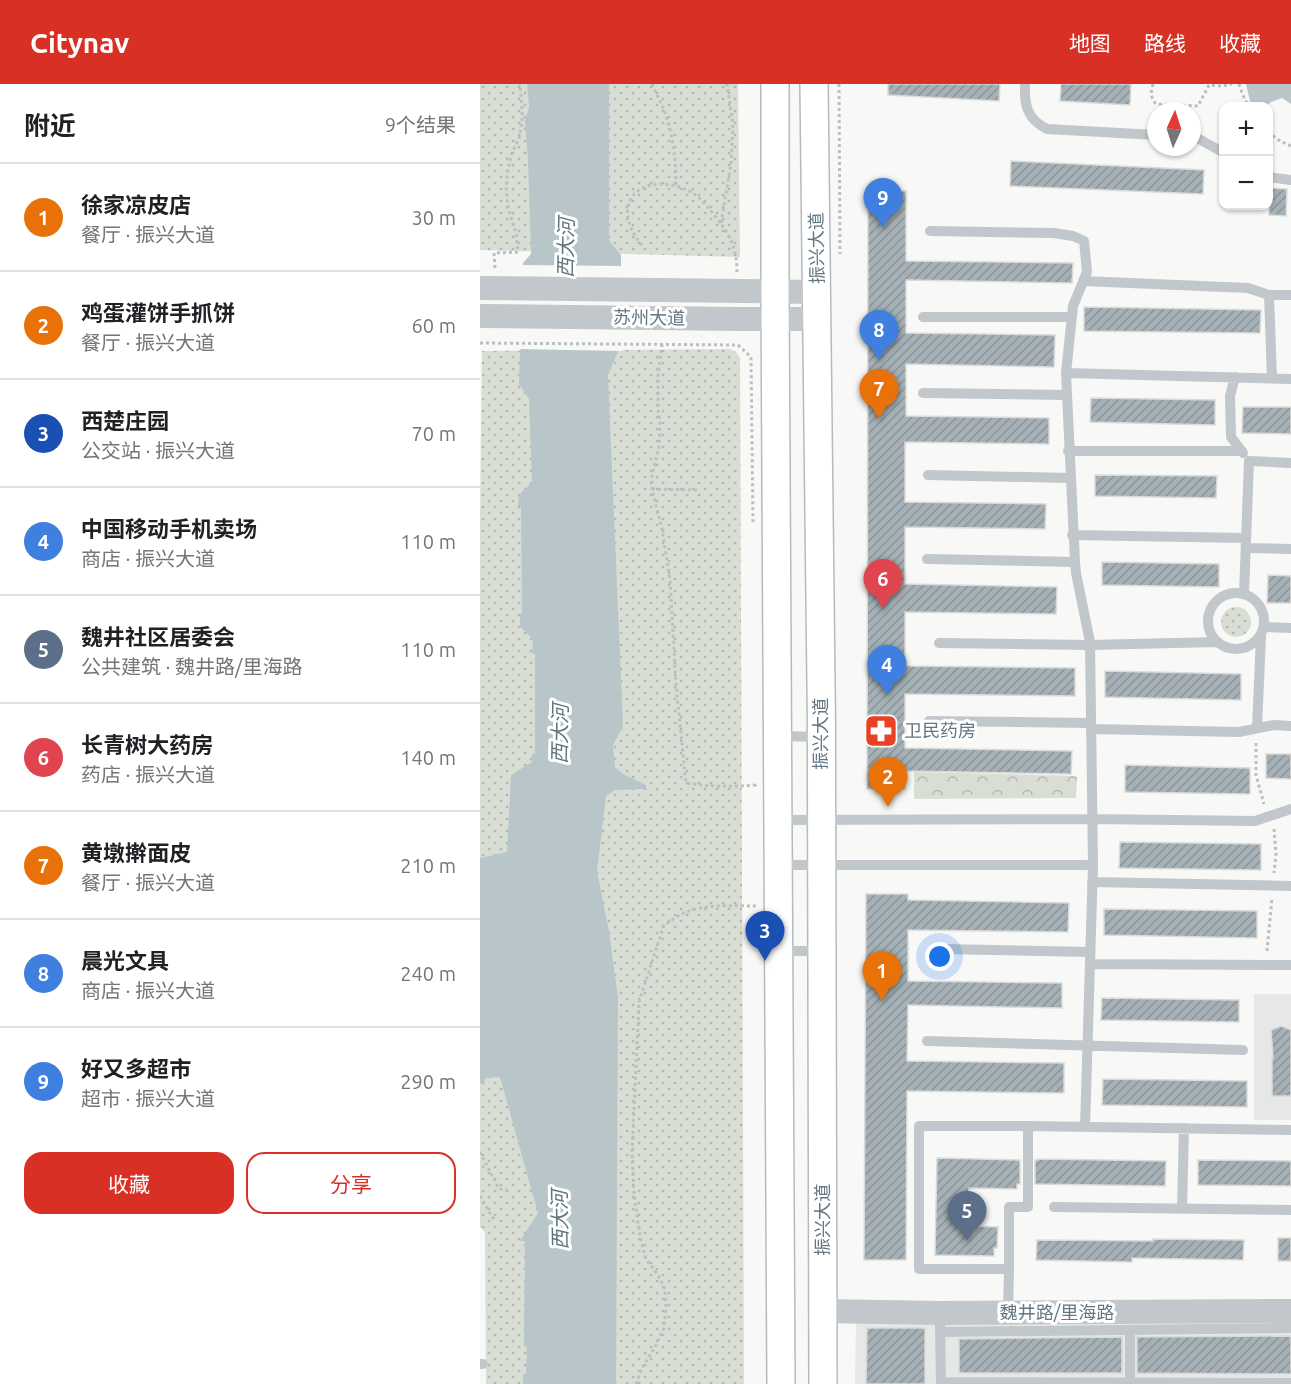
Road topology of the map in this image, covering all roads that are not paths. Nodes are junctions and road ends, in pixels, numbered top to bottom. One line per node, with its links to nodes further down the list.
1 (776, 84): 12 (main road)
2 (814, 84): 13 (main road, 振兴大道)
3 (1025, 84): 4 (lane)
4 (1147, 135)
5 (1201, 140): 6 (lane)
6 (1219, 150)
7 (1273, 179): 8 (lane)
8 (1291, 180)
9 (930, 231): 10 (lane)
10 (1083, 281): 14 (lane); 18 (lane)
11 (488, 288): 12 (street, 苏州大道)
12 (775, 292): 13 (street, 苏州大道); 20 (main road)
13 (817, 292): 19 (main road, 振兴大道)
14 (1269, 295): 15 (lane); 23 (lane)
15 (1291, 295)
16 (487, 316): 20 (street, 苏州大道)
17 (923, 317): 18 (lane)
18 (1071, 317): 21 (lane)
19 (818, 319): 20 (street, 苏州大道); 49 (main road, 振兴大道)
20 (775, 320): 48 (main road)
21 (1066, 373): 22 (lane); 26 (lane)
22 (1235, 377): 23 (lane); 28 (lane)
23 (1272, 378): 24 (lane)
24 (1291, 379)
25 (923, 393): 26 (lane)
26 (1066, 395): 27 (lane)
27 (1068, 451): 28 (lane); 32 (lane)
28 (1242, 451): 29 (lane)
29 (1249, 461): 30 (lane); 34 (lane)
30 (1291, 463)
31 (928, 475): 32 (lane)
32 (1070, 478): 33 (lane)
33 (1072, 535): 34 (lane); 37 (lane)
34 (1246, 543): 35 (lane); 38 (lane)
35 (1291, 549)
36 (927, 559): 37 (lane)
37 (1075, 562): 43 (lane)
38 (1244, 594): 40 (lane); 41 (lane)
39 (1291, 628): 40 (lane)
40 (1263, 632): 41 (lane); 47 (lane)
41 (1217, 642): 43 (lane)
42 (939, 643): 43 (lane)
43 (1090, 645): 45 (lane)
44 (928, 721): 45 (lane)
45 (1091, 726): 47 (lane); 51 (lane)
46 (1291, 726): 47 (lane)
47 (1257, 728)
48 (778, 736): 49 (lane); 52 (main road)
49 (821, 737): 53 (main road, 振兴大道)
50 (1291, 809): 51 (lane)
51 (1092, 819): 53 (lane); 54 (lane)
52 (778, 820): 53 (lane); 55 (main road)
53 (822, 820): 56 (main road, 振兴大道)
54 (1093, 865): 56 (lane); 57 (lane)
55 (778, 866): 56 (lane); 60 (main road)
56 (822, 866): 61 (main road, 振兴大道)
57 (1092, 882): 58 (lane); 62 (lane)
58 (1291, 886)
59 (942, 949): 62 (lane)
60 (779, 951): 61 (lane); 84 (main road)
61 (822, 951): 75 (main road, 振兴大道)
62 (1090, 958): 63 (lane); 65 (lane)
63 (1291, 965)
64 (927, 1041): 65 (lane)
65 (1087, 1046): 66 (lane); 68 (lane)
66 (1243, 1050)
67 (1028, 1126): 68 (lane); 74 (lane); 74 (lane)
68 (1085, 1127): 69 (lane)
69 (1184, 1128): 70 (lane); 72 (lane)
70 (1291, 1130)
71 (1054, 1207): 72 (lane)
72 (1182, 1209): 73 (lane)
73 (1291, 1210)
74 (1009, 1269): 77 (lane)
75 (823, 1311): 78 (street, 魏井路/里海路); 85 (main road, 振兴大道)
76 (1291, 1311): 77 (street, 魏井路/里海路)
77 (1008, 1313): 78 (street, 魏井路/里海路)
78 (940, 1323): 80 (lane); 81 (lane)
79 (1291, 1328): 80 (lane)
80 (1130, 1330): 82 (lane)
81 (941, 1383): 82 (lane)
82 (1130, 1383): 83 (lane)
83 (1291, 1383)
84 (781, 1384)
85 (823, 1384)

